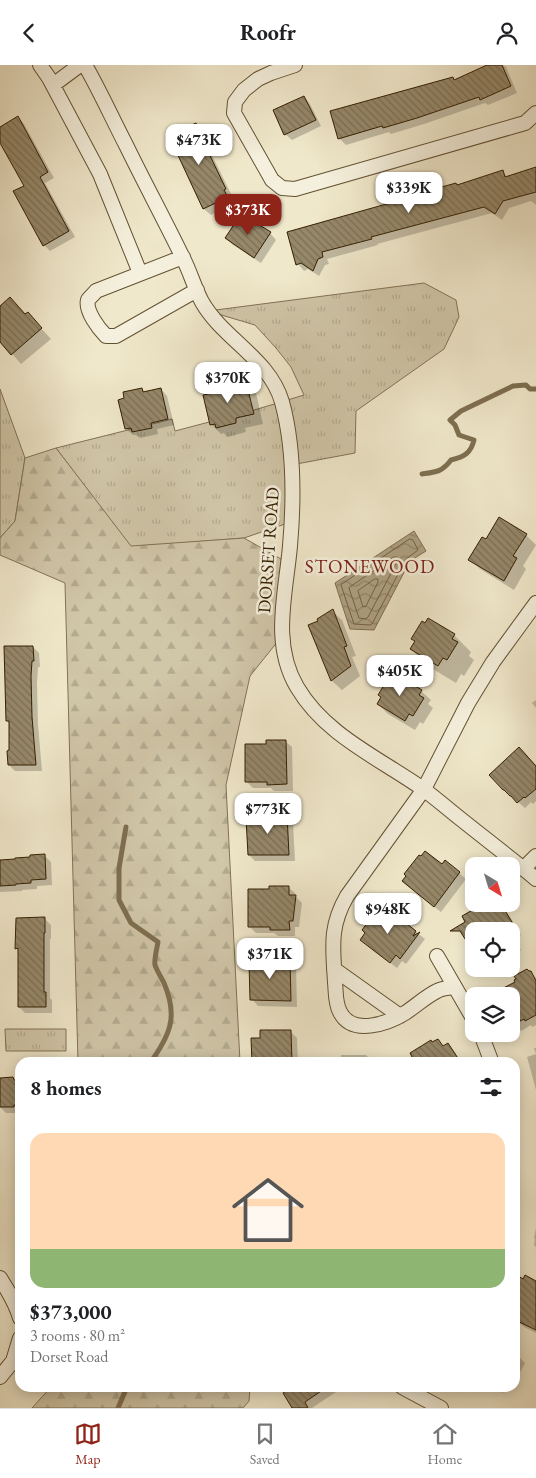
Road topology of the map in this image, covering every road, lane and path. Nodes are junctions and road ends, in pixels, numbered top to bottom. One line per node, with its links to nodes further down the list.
1 (40, 65): 5 (street)
2 (80, 65): 5 (street)
3 (85, 65): 7 (street, DORSET ROAD)
4 (294, 65): 6 (street)
5 (53, 85): 8 (street)
6 (536, 113)
7 (183, 257): 8 (street); 9 (street, DORSET ROAD)
8 (140, 273): 9 (street)
9 (197, 290): 11 (street, DORSET ROAD)
10 (536, 603): 11 (street)
11 (424, 789): 13 (street, DORSET ROAD); 16 (street)
12 (536, 856): 13 (street)
13 (523, 869): 14 (street, DORSET ROAD)
14 (536, 879)
15 (437, 956): 17 (street)
16 (334, 969): 19 (street); 19 (street)
17 (455, 987): 18 (street); 19 (street)
18 (465, 1004)
19 (400, 1016)
20 (484, 1042): 21 (street)
21 (490, 1057)
22 (0, 1278): 23 (street)
23 (15, 1304)
24 (15, 1354): 25 (street)
25 (0, 1377)
26 (411, 1392): 27 (street)
27 (440, 1408)

